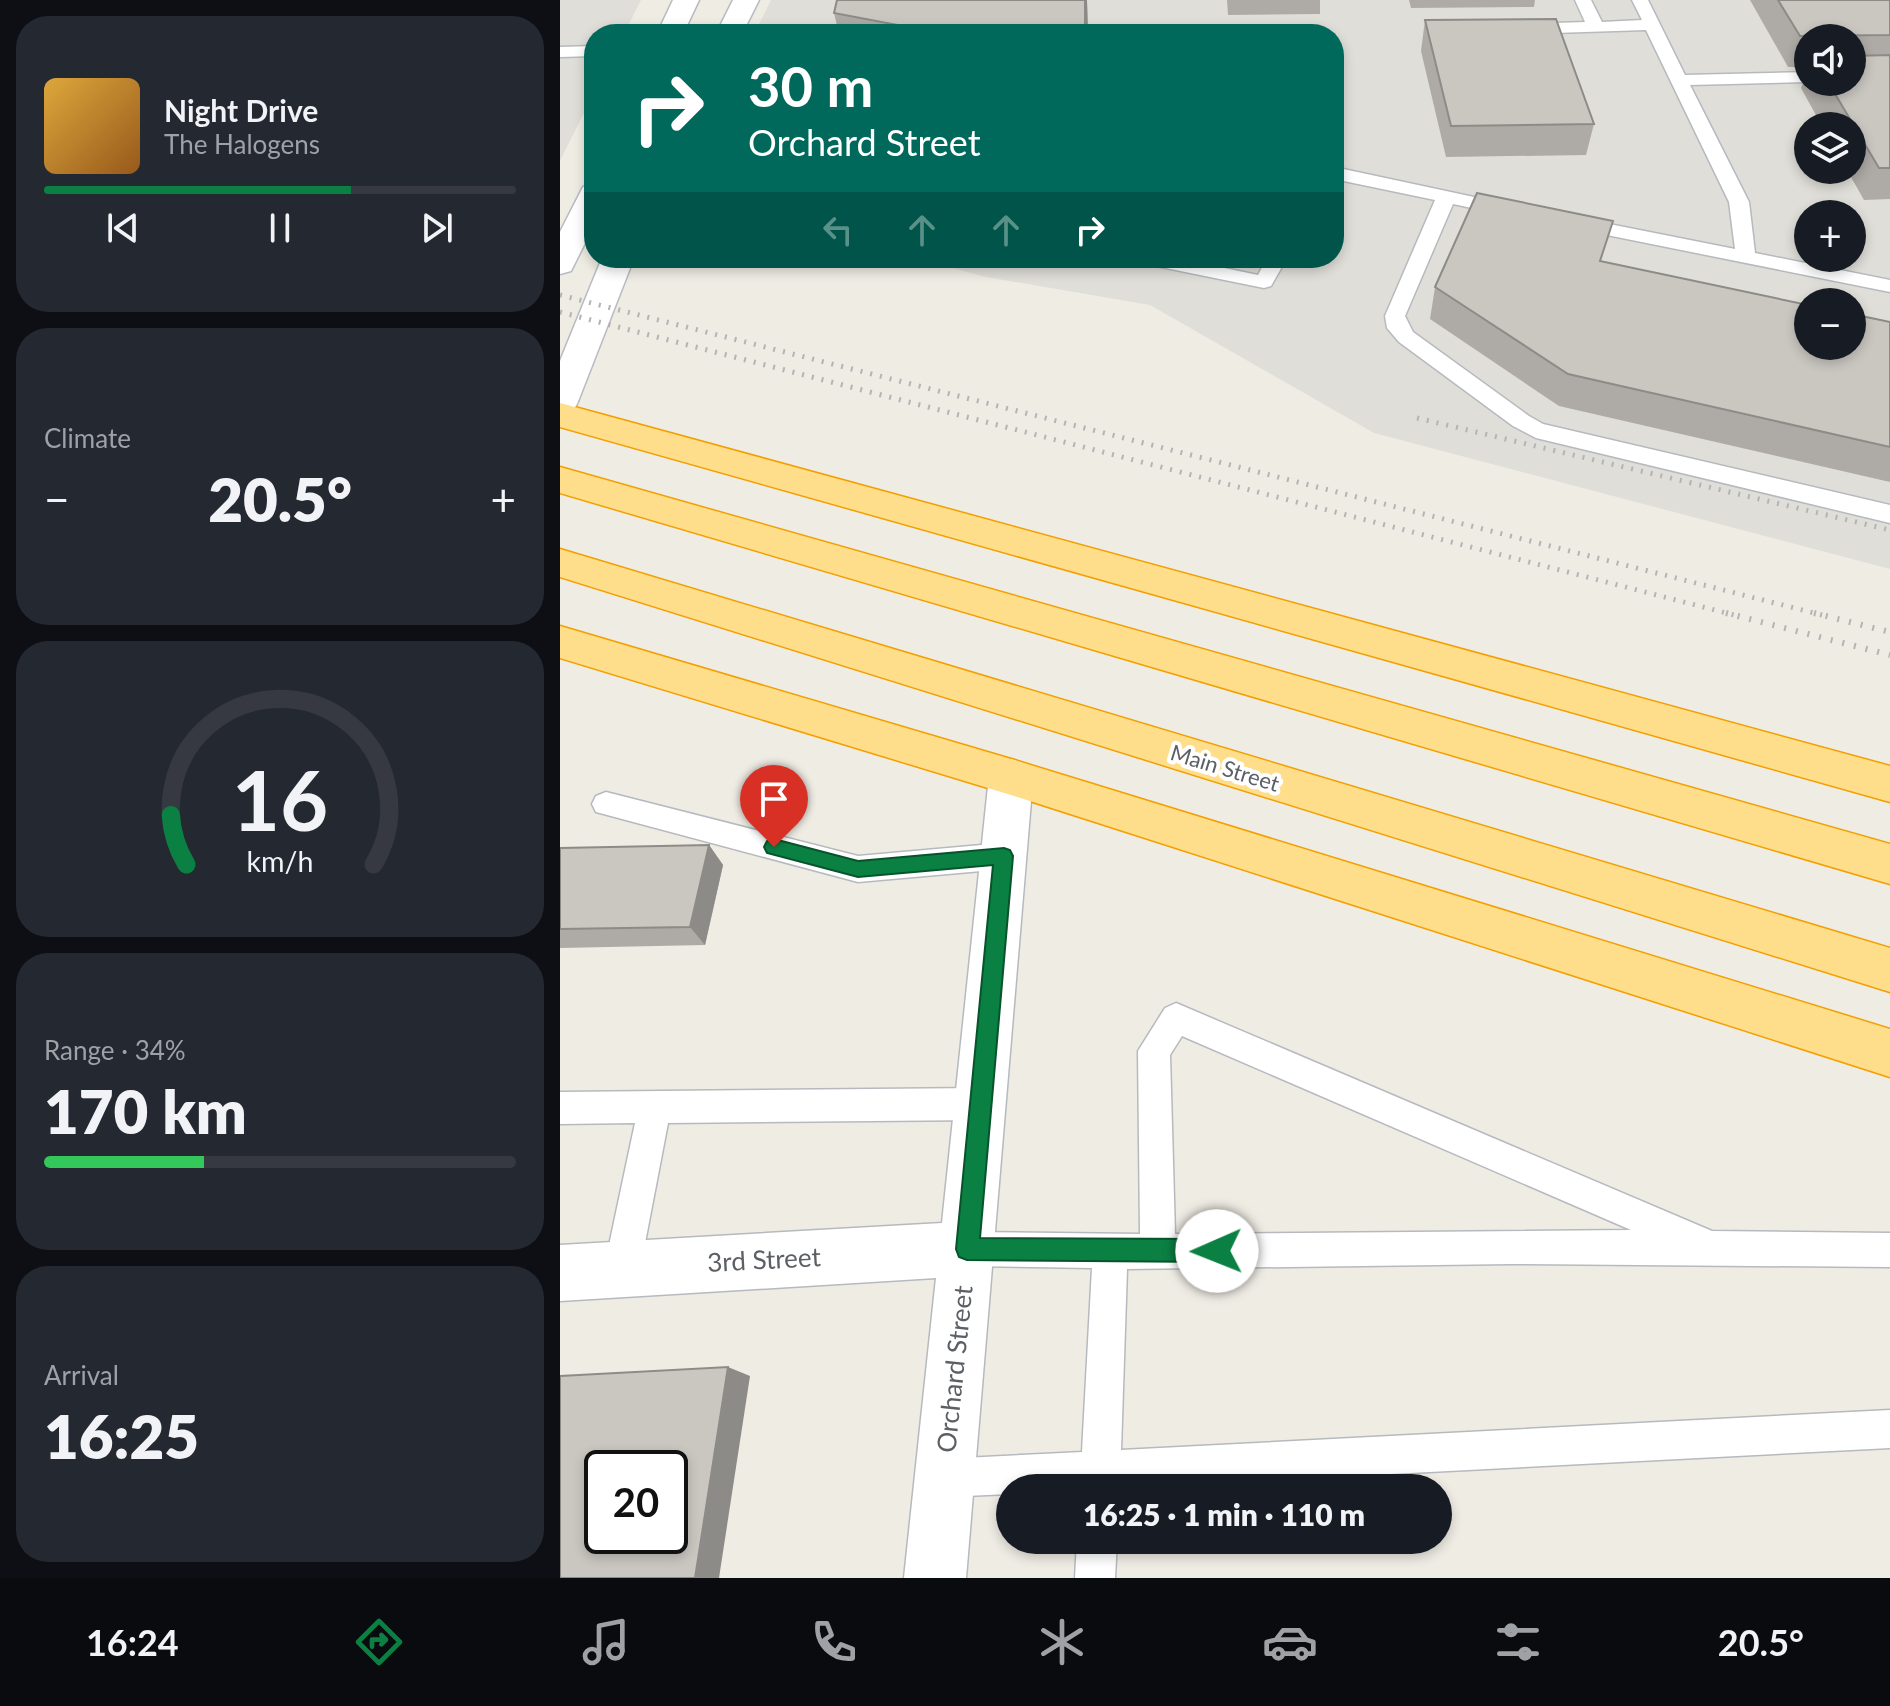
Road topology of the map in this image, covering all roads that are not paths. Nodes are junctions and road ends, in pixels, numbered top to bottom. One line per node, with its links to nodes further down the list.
1 (686, 0): 5 (street)
2 (746, 0): 6 (street)
3 (1583, 0): 8 (lane)
4 (1640, 0): 7 (lane)
5 (675, 24)
6 (734, 24)
7 (1652, 25): 8 (lane); 13 (lane)
8 (1596, 27): 9 (lane)
9 (1507, 29)
10 (584, 51): 11 (lane)
11 (560, 52)
12 (1794, 77): 13 (lane)
13 (1678, 80): 17 (lane)
14 (1344, 175): 15 (lane)
15 (1446, 198): 17 (lane); 26 (lane)
16 (584, 214): 18 (street)
17 (1746, 257): 22 (lane)
18 (560, 264)
19 (614, 268): 23 (street)
20 (1195, 268): 21 (lane)
21 (1272, 268)
22 (1890, 286)
23 (560, 404)
24 (560, 415): 30 (highway)
25 (560, 480): 33 (highway)
26 (1890, 514)
27 (560, 563): 34 (highway, Main Street)
28 (573, 656): 29 (highway)
29 (1011, 777): 32 (street, Orchard Street); 35 (highway)
30 (1890, 784)
31 (606, 804): 32 (lane)
32 (1004, 856): 36 (street, Orchard Street)
33 (1890, 864)
34 (1890, 970)
35 (1890, 1053)
36 (981, 1104): 37 (lane); 40 (street, Orchard Street)
37 (655, 1107): 38 (lane); 44 (lane)
38 (560, 1108)
39 (1714, 1248): 41 (lane); 43 (lane); 43 (lane)
40 (967, 1249): 42 (lane); 44 (street, 3rd Street); 49 (street, Orchard Street)
41 (1890, 1250)
42 (1110, 1251): 43 (lane); 47 (lane)
43 (1158, 1252)
44 (622, 1269): 45 (street, 3rd Street)
45 (560, 1273)
46 (1890, 1429): 48 (lane)
47 (1101, 1474)
48 (1180, 1474)
49 (943, 1478): 50 (lane); 52 (street, Orchard Street)
50 (996, 1478)
51 (1096, 1554): 53 (lane)
52 (935, 1578)
53 (1095, 1578)

